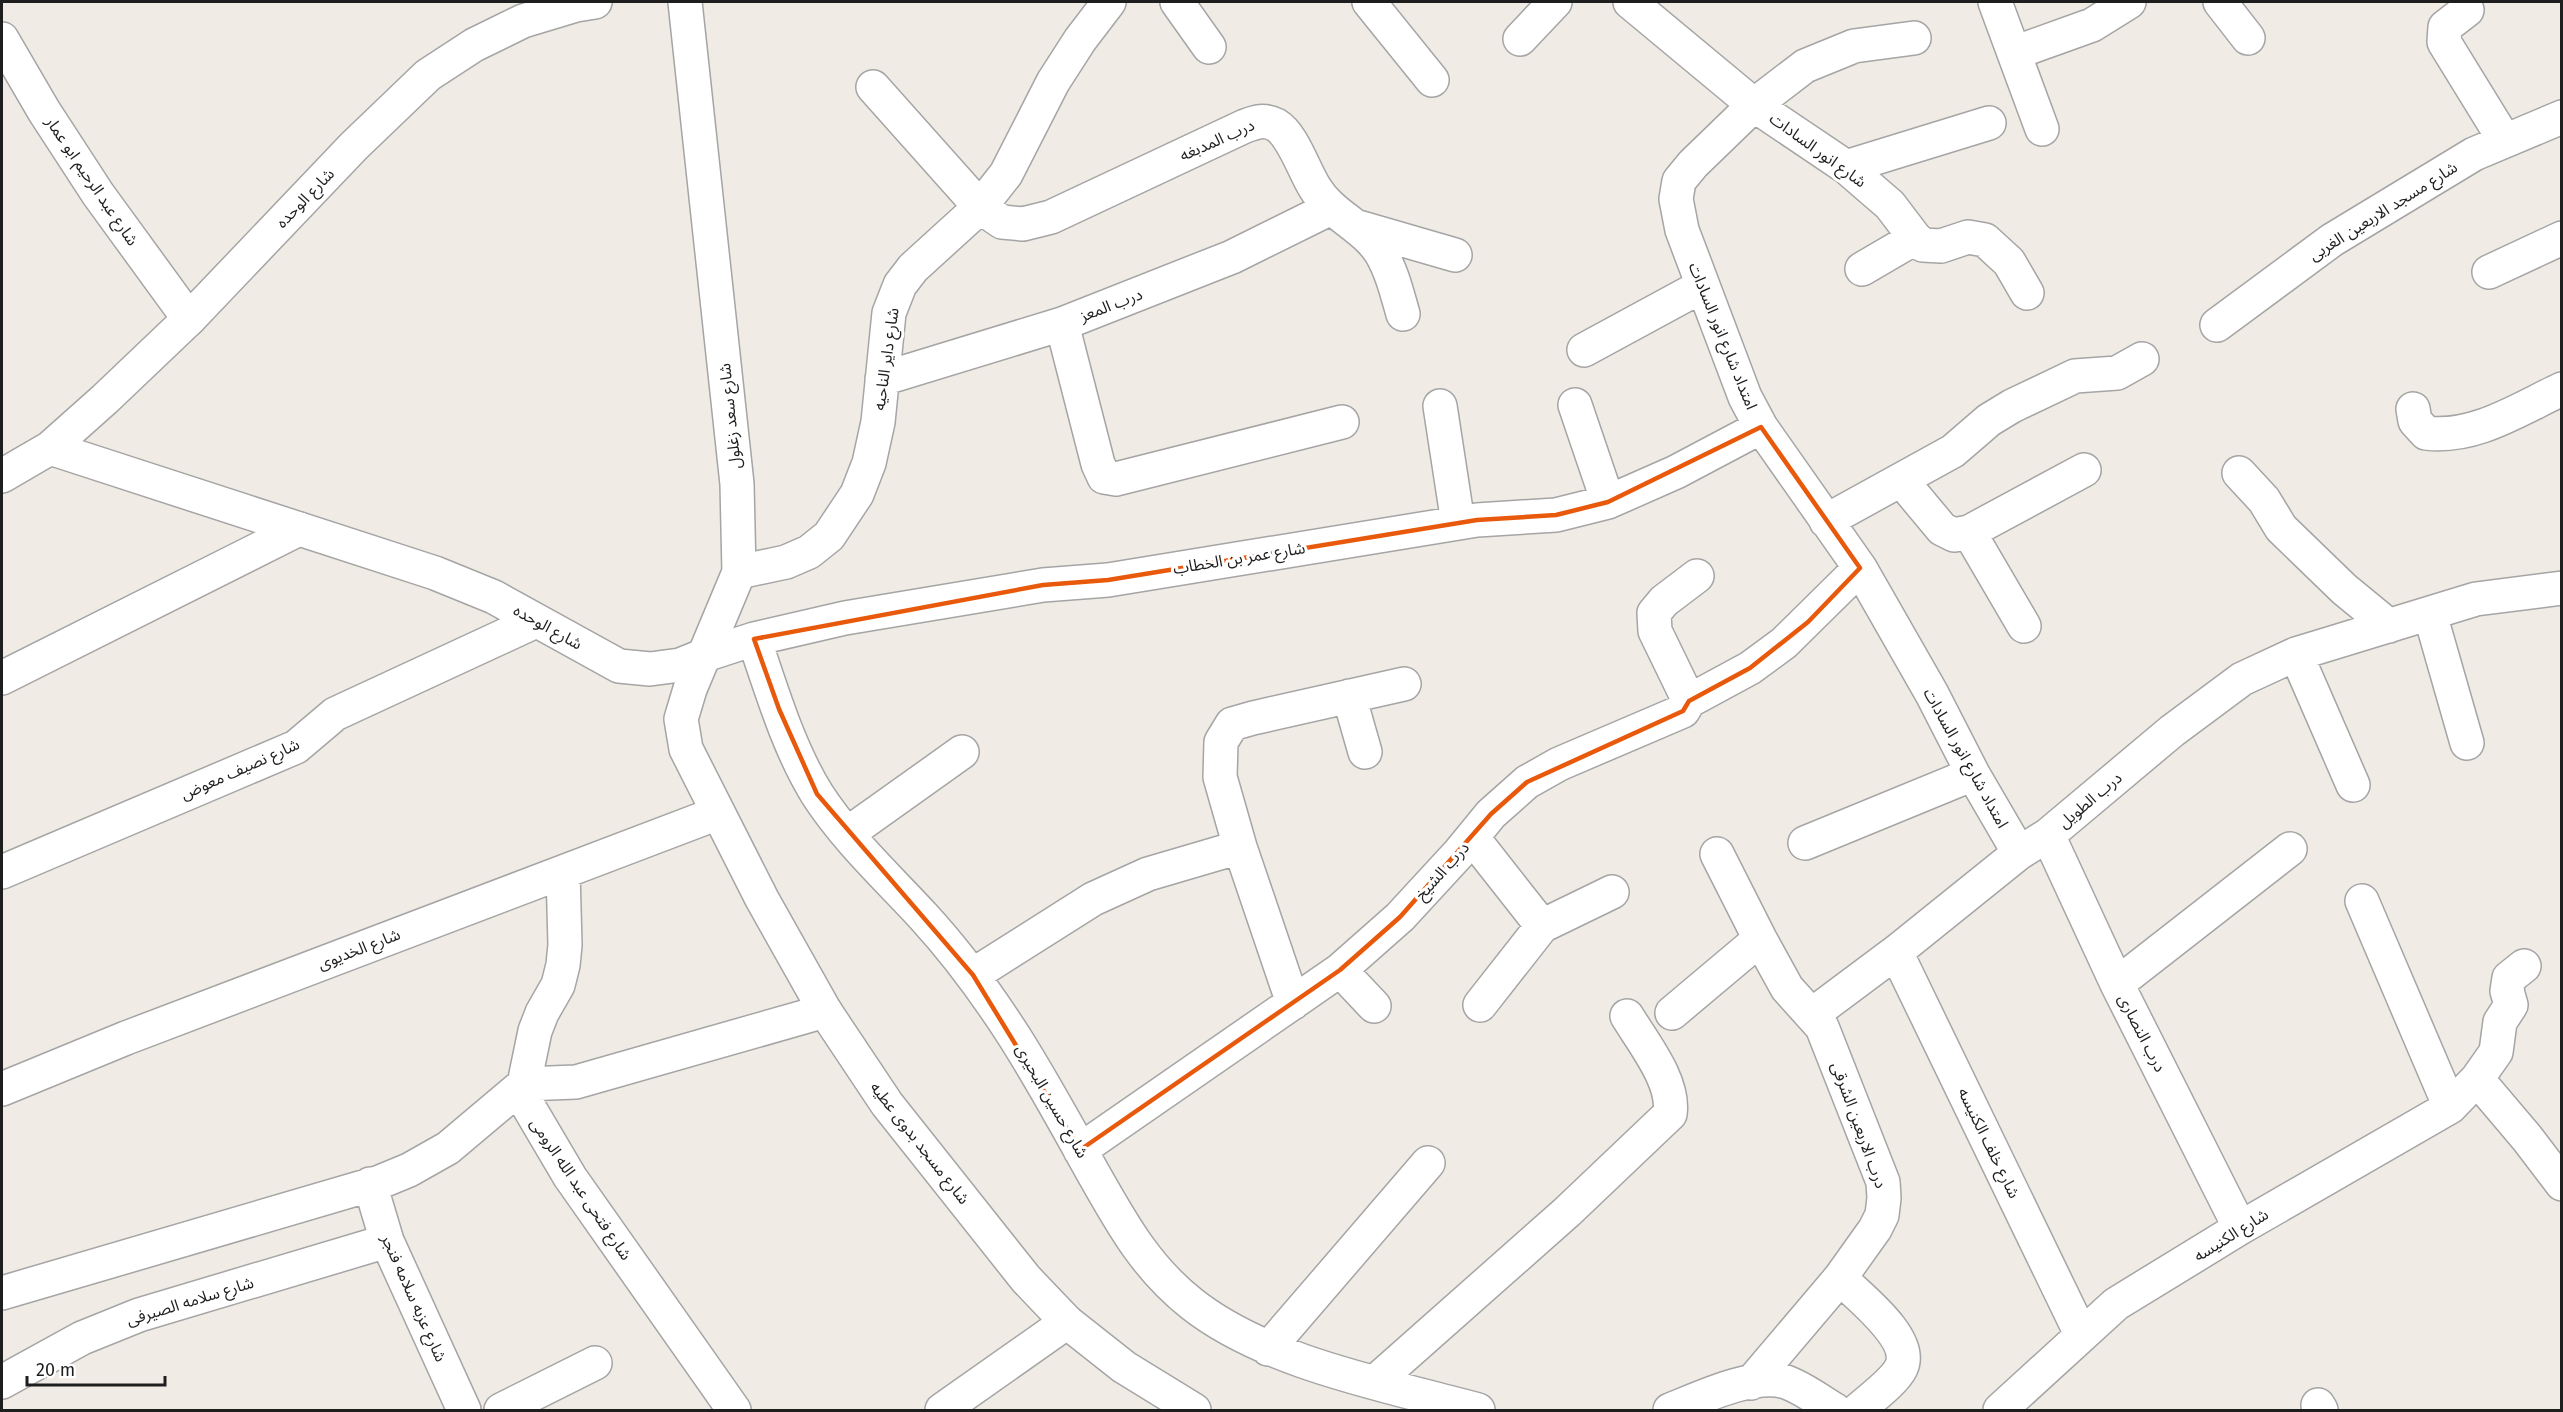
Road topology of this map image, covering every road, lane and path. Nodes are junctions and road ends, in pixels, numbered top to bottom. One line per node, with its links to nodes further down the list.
1 (595, 2): 36 (street, شارع الوحده)
2 (685, 2): 59 (street, شارع سعد زغلول)
3 (1109, 2): 26 (street, شارع داير الناحيه)
4 (1177, 2): 16 (street)
5 (1369, 2): 18 (street)
6 (1555, 2): 15 (street)
7 (1630, 2): 20 (street, شارع انور السادات)
8 (1995, 2): 17 (street)
9 (2129, 2): 17 (street)
10 (2220, 2): 13 (street)
11 (2467, 10): 24 (street)
12 (1914, 38): 20 (street, امتداد شارع انور السادات)
13 (2248, 38)
14 (2, 39): 36 (street, شارع عبد الرحيم ابو عمار)
15 (1520, 39)
16 (1209, 47)
17 (2014, 53): 23 (street)
18 (1432, 80)
19 (873, 87): 26 (street)
20 (1754, 105): 25 (street, شارع انور السادات); 33 (street, امتداد شارع انور السادات)
21 (2562, 117): 24 (street, شارع مسجد الاربعين الغربى)
22 (1989, 123): 25 (street)
23 (2042, 129)
24 (2505, 141): 38 (street, شارع مسجد الاربعين الغربى)
25 (1846, 167): 28 (street, شارع انور السادات)
26 (980, 207): 27 (street, درب المدبغه); 41 (street, شارع داير الناحيه)
27 (1343, 217): 30 (street); 35 (street, درب المدبغه); 37 (street, درب المعز)
28 (1915, 238): 31 (street); 34 (street)
29 (2562, 238): 32 (street)
30 (1455, 255)
31 (1862, 269)
32 (2489, 273)
33 (1702, 286): 39 (street); 47 (street, امتداد شارع انور السادات)
34 (2027, 293)
35 (1403, 314)
36 (189, 319): 48 (street, شارع الوحده)
37 (1062, 324): 41 (street, درب المعز); 46 (street)
38 (2217, 325)
39 (1584, 350)
40 (2142, 359): 52 (street)
41 (882, 379): 59 (street, شارع داير الناحيه)
42 (2562, 389): 45 (street)
43 (1575, 405): 53 (street)
44 (1440, 406): 55 (street)
45 (2413, 409)
46 (1342, 422)
47 (1761, 427): 53 (street, شارع عمر بن الخطاب); 54 (street, امتداد شارع انور السادات)
48 (51, 448): 51 (street, شارع الوحده); 56 (street, شارع الوحده)
49 (2084, 470): 57 (street)
50 (2239, 473): 65 (street)
51 (2, 476)
52 (1902, 481): 54 (street); 57 (street)
53 (1608, 502): 55 (street, شارع عمر بن الخطاب)
54 (1826, 521): 58 (street, امتداد شارع انور السادات)
55 (1458, 523): 66 (street, شارع عمر بن الخطاب)
56 (299, 529): 63 (street, شارع الوحده); 69 (street)
57 (1969, 532): 64 (street)
58 (1860, 568): 72 (street); 76 (street, امتداد شارع انور السادات)
59 (739, 572): 68 (street, شارع سعد زغلول)
60 (1697, 576): 72 (street)
61 (2562, 588): 62 (street, درب الطويل)
62 (2430, 614): 65 (street, درب الطويل); 73 (street)
63 (536, 621): 68 (street, شارع الوحده); 87 (street, شارع نصيف معوض)
64 (2024, 626)
65 (2389, 626): 67 (street, درب الطويل)
66 (754, 639): 68 (street, شارع عمر بن الخطاب); 79 (street, شارع حسين البحيرى)
67 (2296, 654): 77 (street); 80 (street, درب الطويل)
68 (705, 655): 78 (street, شارع سعد زغلول)
69 (2, 678)
70 (1404, 684): 71 (street)
71 (1349, 696): 75 (street); 83 (street)
72 (1689, 701): 81 (street, درب الشيخ)
73 (2468, 743)
74 (962, 752): 79 (street)
75 (1365, 752)
76 (1973, 774): 82 (street); 86 (street, امتداد شارع انور السادات)
77 (2352, 785)
78 (718, 813): 88 (street, شارع الخديوى); 101 (street, شارع مسجد بدوى عطيه)
79 (847, 834): 96 (street, شارع حسين البحيرى)
80 (2048, 835): 86 (street, درب الطويل); 97 (street, درب النصارى)
81 (1472, 837): 91 (street); 95 (street, درب الشيخ)
82 (1805, 843)
83 (1240, 847): 96 (street); 98 (street)
84 (2290, 849): 97 (street)
85 (1717, 854): 92 (street, درب الاربعين الشرقى)
86 (2019, 854): 93 (street, درب الطويل)
87 (2, 872)
88 (563, 872): 106 (street, شارع فتحى عبد الله الرومى); 107 (street, شارع الخديوى)
89 (1612, 892): 91 (street)
90 (2362, 901): 108 (street)
91 (1542, 926): 99 (street)
92 (1760, 939): 102 (street); 103 (street, درب الاربعين الشرقى)
93 (1896, 952): 103 (street, درب الطويل); 118 (street, شارع خلف الكنيسه)
94 (2524, 966): 105 (street, شارع الكنيسه)
95 (1340, 969): 98 (street, درب الشيخ); 100 (street)
96 (973, 975): 109 (street, شارع حسين البحيرى)
97 (2117, 984): 113 (street, درب النصارى)
98 (1293, 1003): 109 (street, درب الشيخ)
99 (1480, 1005)
100 (1374, 1006)
101 (825, 1011): 106 (street); 117 (street, شارع مسجد بدوى عطيه)
102 (1672, 1013)
103 (1813, 1014): 115 (street, درب الاربعين الشرقى)
104 (1628, 1016): 122 (street)
105 (2477, 1079): 108 (street, شارع الكنيسه); 112 (street)
106 (524, 1084): 111 (street); 127 (street, شارع فتحى عبد الله الرومى)
107 (2, 1089)
108 (2450, 1107): 113 (street, شارع الكنيسه)
109 (1080, 1150): 119 (street, شارع حسين البحيرى)
110 (1428, 1163): 119 (street)
111 (370, 1184): 114 (street, شارع عزبه سلامه فنجر); 116 (street)
112 (2562, 1184)
113 (2240, 1228): 118 (street, شارع الكنيسه)
114 (387, 1241): 121 (street, شارع سلامه الصيرفى); 125 (street, شارع عزبه سلامه فنجر)
115 (1839, 1278): 123 (street, درب الاربعين الشرقى); 132 (street)
116 (2, 1293)
117 (1067, 1322): 124 (street, شارع مسجد بدوى عطيه); 128 (street)
118 (2081, 1334): 133 (street, شارع الكنيسه)
119 (1268, 1349): 122 (street, شارع حسين البحيرى)
120 (595, 1363): 126 (street)
121 (2, 1382)
122 (1375, 1382): 129 (street, شارع حسين البحيرى)
123 (1751, 1383): 130 (street); 131 (street)
124 (1186, 1409)
125 (464, 1410)
126 (501, 1410)
127 (734, 1410)
128 (942, 1410)
129 (1478, 1410)
130 (1670, 1410)
131 (1835, 1410)
132 (1858, 1410)
133 (2000, 1410)

